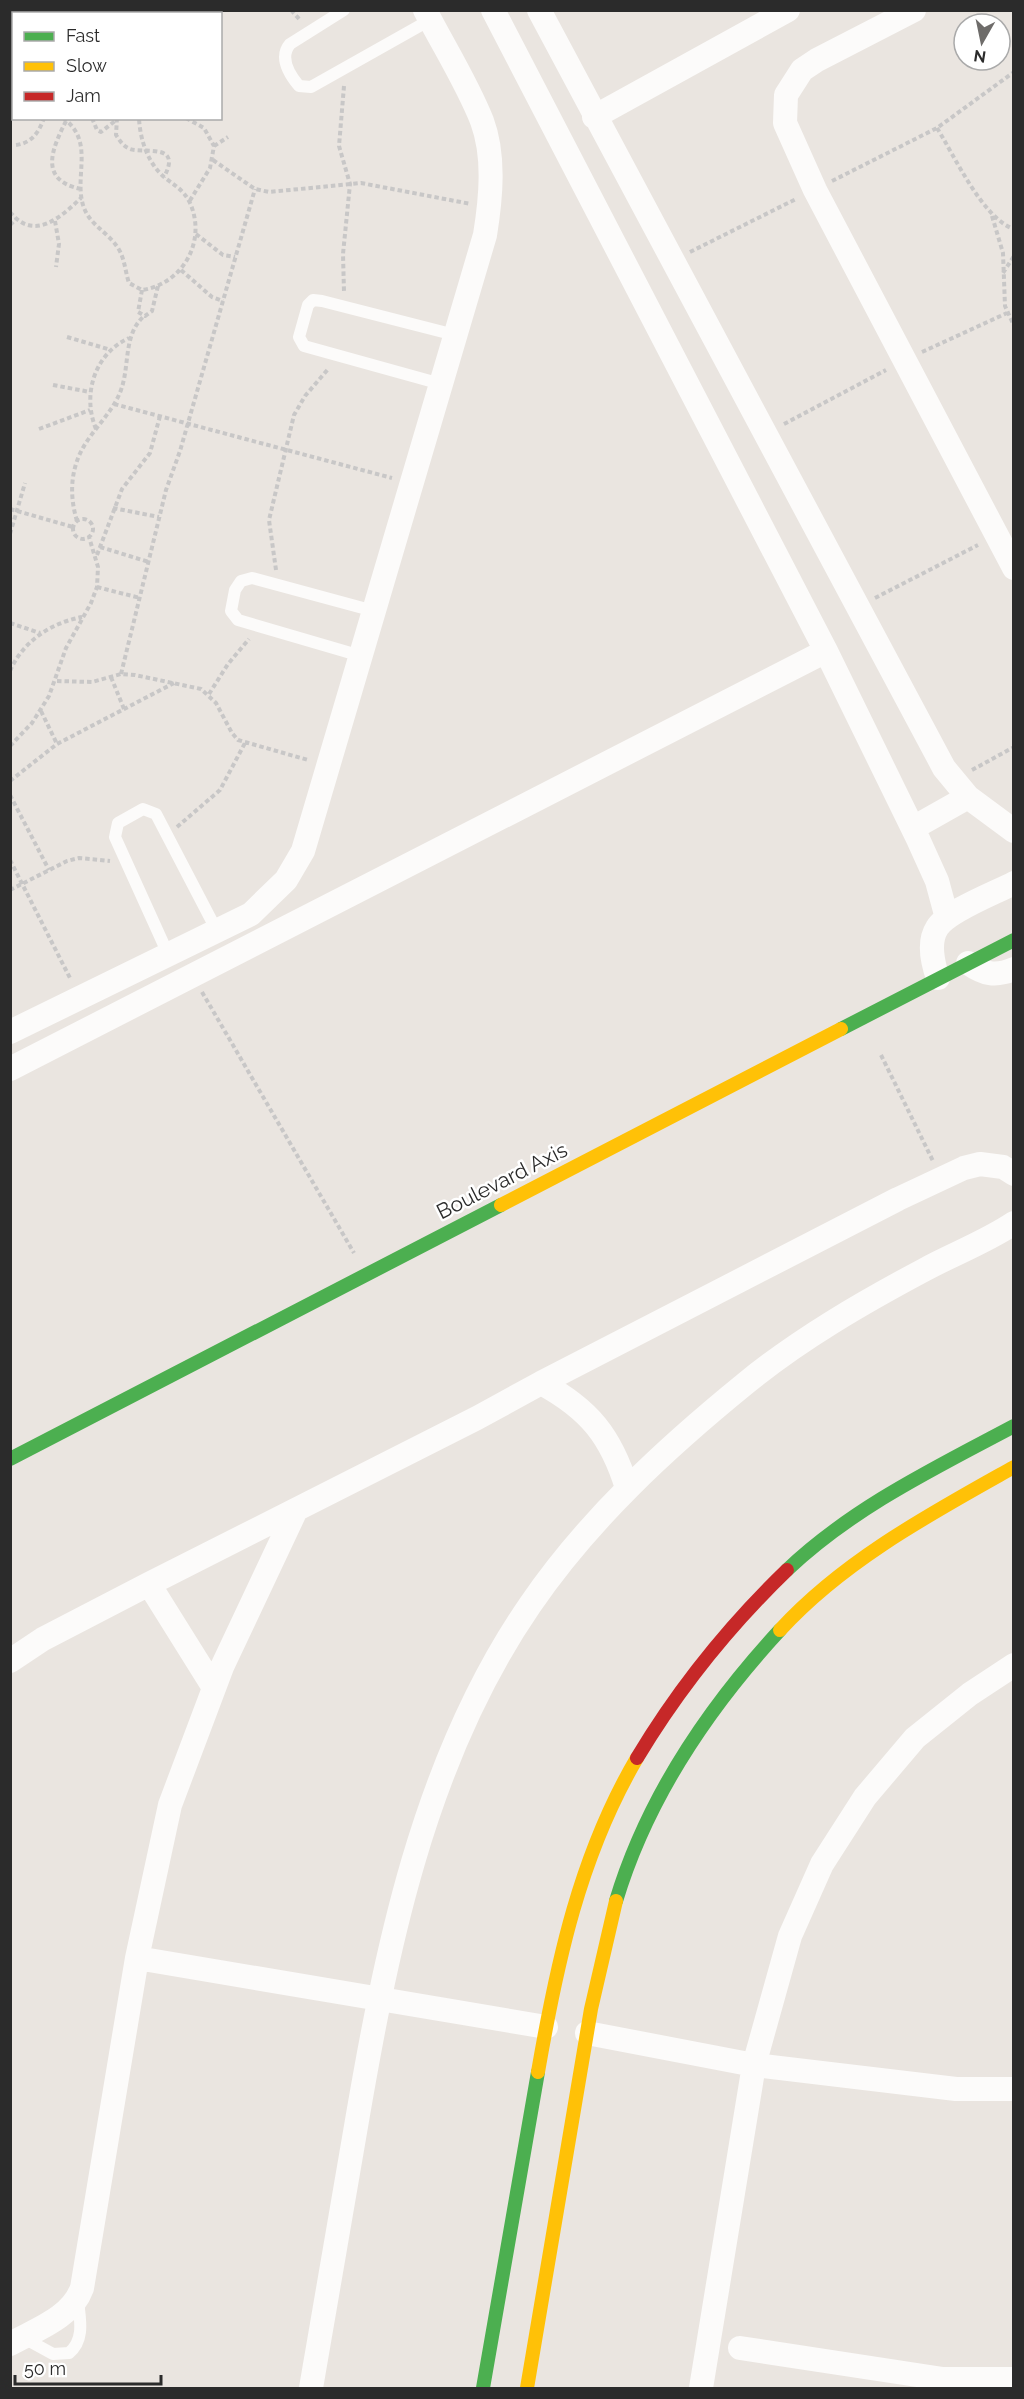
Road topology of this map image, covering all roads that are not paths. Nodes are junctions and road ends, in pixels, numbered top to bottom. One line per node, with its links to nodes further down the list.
1 (344, 10): 6 (lane)
2 (493, 10): 13 (street)
3 (539, 10): 8 (street)
4 (788, 10): 7 (street)
5 (914, 10): 11 (street)
6 (428, 15): 9 (street)
7 (760, 17): 8 (street)
8 (594, 117): 15 (street)
9 (455, 335): 10 (street); 10 (lane)
10 (441, 384): 12 (street)
11 (1014, 568)
12 (374, 611): 14 (street); 14 (lane)
13 (826, 651): 16 (street); 27 (street)
14 (361, 656): 20 (street)
15 (961, 789): 16 (street); 17 (street)
16 (913, 828): 19 (street)
17 (1014, 831)
18 (1014, 883): 19 (street)
19 (947, 918): 25 (street)
20 (217, 931): 22 (street); 22 (lane)
21 (1014, 940): 23 (street, Boulevard Axis)
22 (168, 954): 26 (street)
23 (968, 963): 24 (street); 25 (street, Boulevard Axis)
24 (1014, 969)
25 (938, 978): 32 (street, Boulevard Axis)
26 (10, 1032)
27 (10, 1070)
28 (1014, 1174): 30 (street)
29 (1014, 1223): 34 (street)
30 (540, 1383): 34 (street); 35 (street)
31 (1014, 1426): 42 (street)
32 (10, 1460)
33 (1014, 1467): 43 (street)
34 (627, 1488): 41 (street)
35 (296, 1510): 36 (street); 39 (street)
36 (149, 1584): 37 (street); 39 (street)
37 (10, 1661)
38 (1014, 1665): 44 (street)
39 (214, 1688): 40 (street)
40 (137, 1958): 41 (street); 46 (street)
41 (377, 2000): 42 (street); 50 (street)
42 (546, 2027): 51 (street)
43 (587, 2033): 44 (street); 52 (street)
44 (754, 2065): 45 (street); 53 (street)
45 (1014, 2089)
46 (78, 2299): 47 (street); 47 (lane)
47 (16, 2341)
48 (740, 2348): 49 (street)
49 (1014, 2379)
50 (311, 2388)
51 (483, 2388)
52 (527, 2388)
53 (701, 2388)

